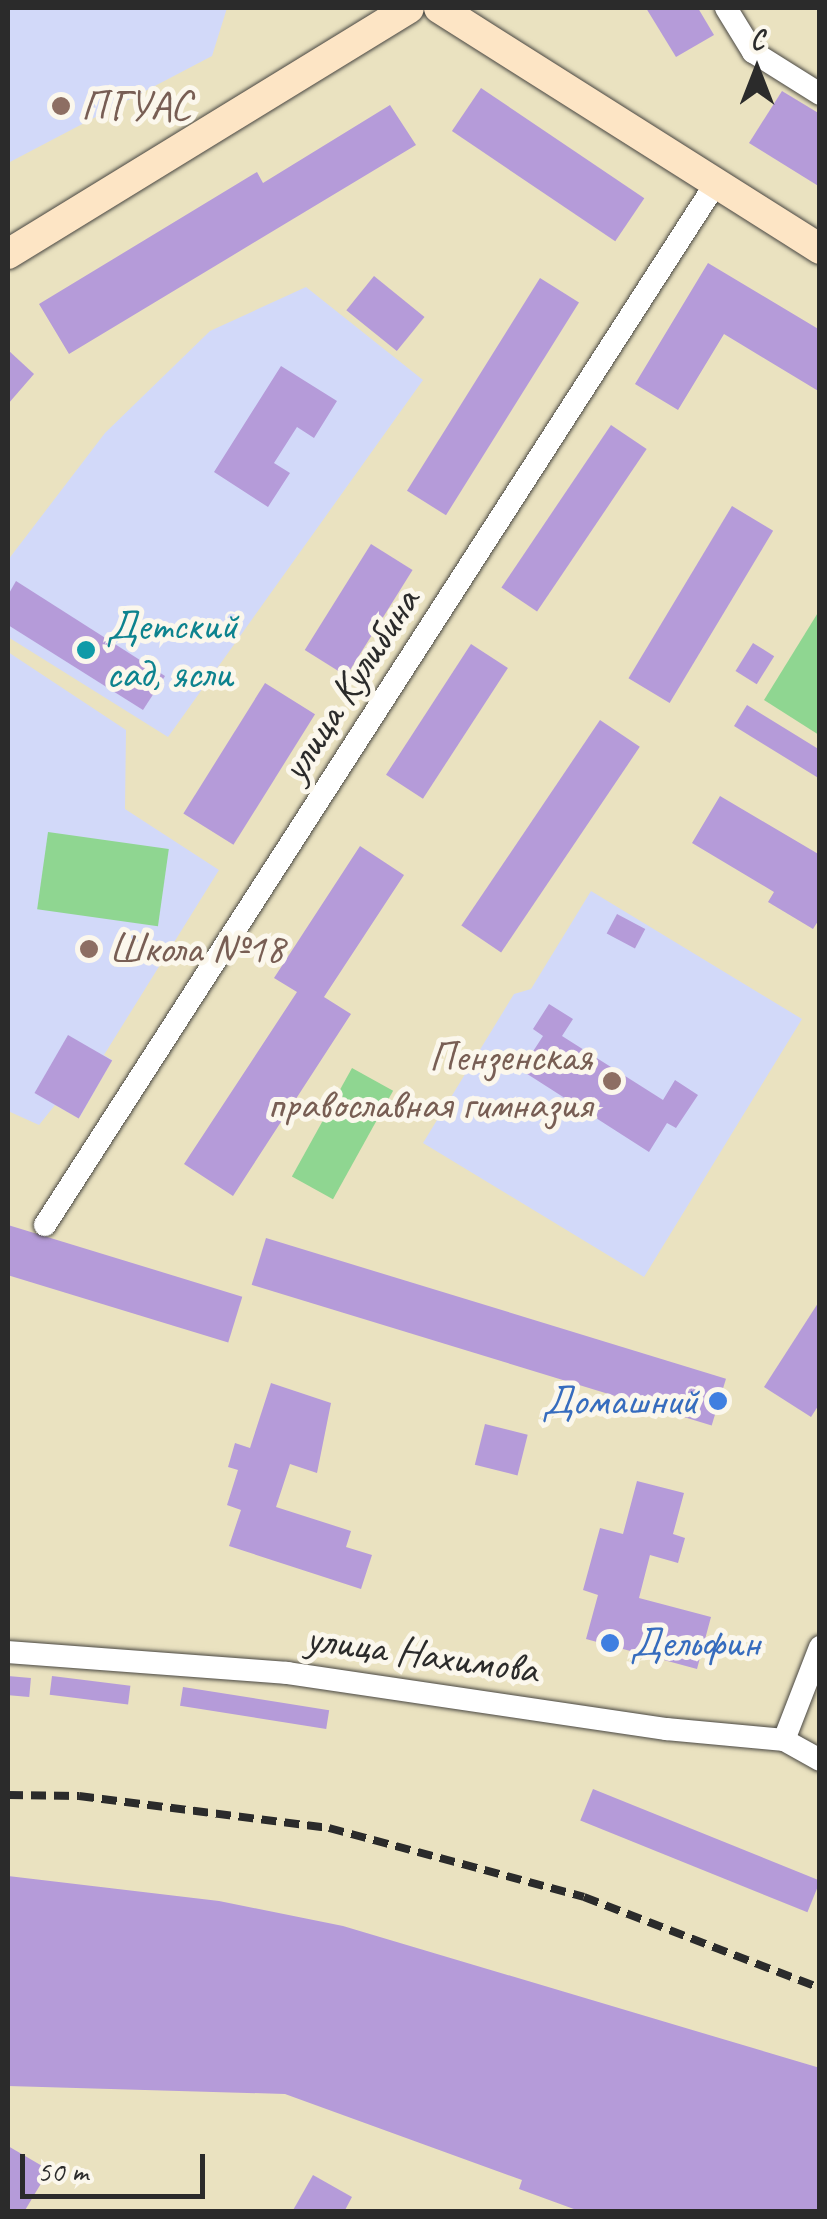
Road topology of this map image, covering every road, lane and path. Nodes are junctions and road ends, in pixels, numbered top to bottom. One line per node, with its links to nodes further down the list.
1 (410, 8): 7 (main road)
2 (438, 8): 5 (main road)
3 (726, 8): 4 (street)
4 (820, 94)
5 (716, 183): 6 (main road); 8 (street, улица Кулибина)
6 (820, 249)
7 (8, 254)
8 (45, 1226)
9 (820, 1647): 11 (street)
10 (8, 1652): 11 (street, улица Нахимова)
11 (784, 1740): 12 (street, улица Нахимова)
12 (820, 1760)

